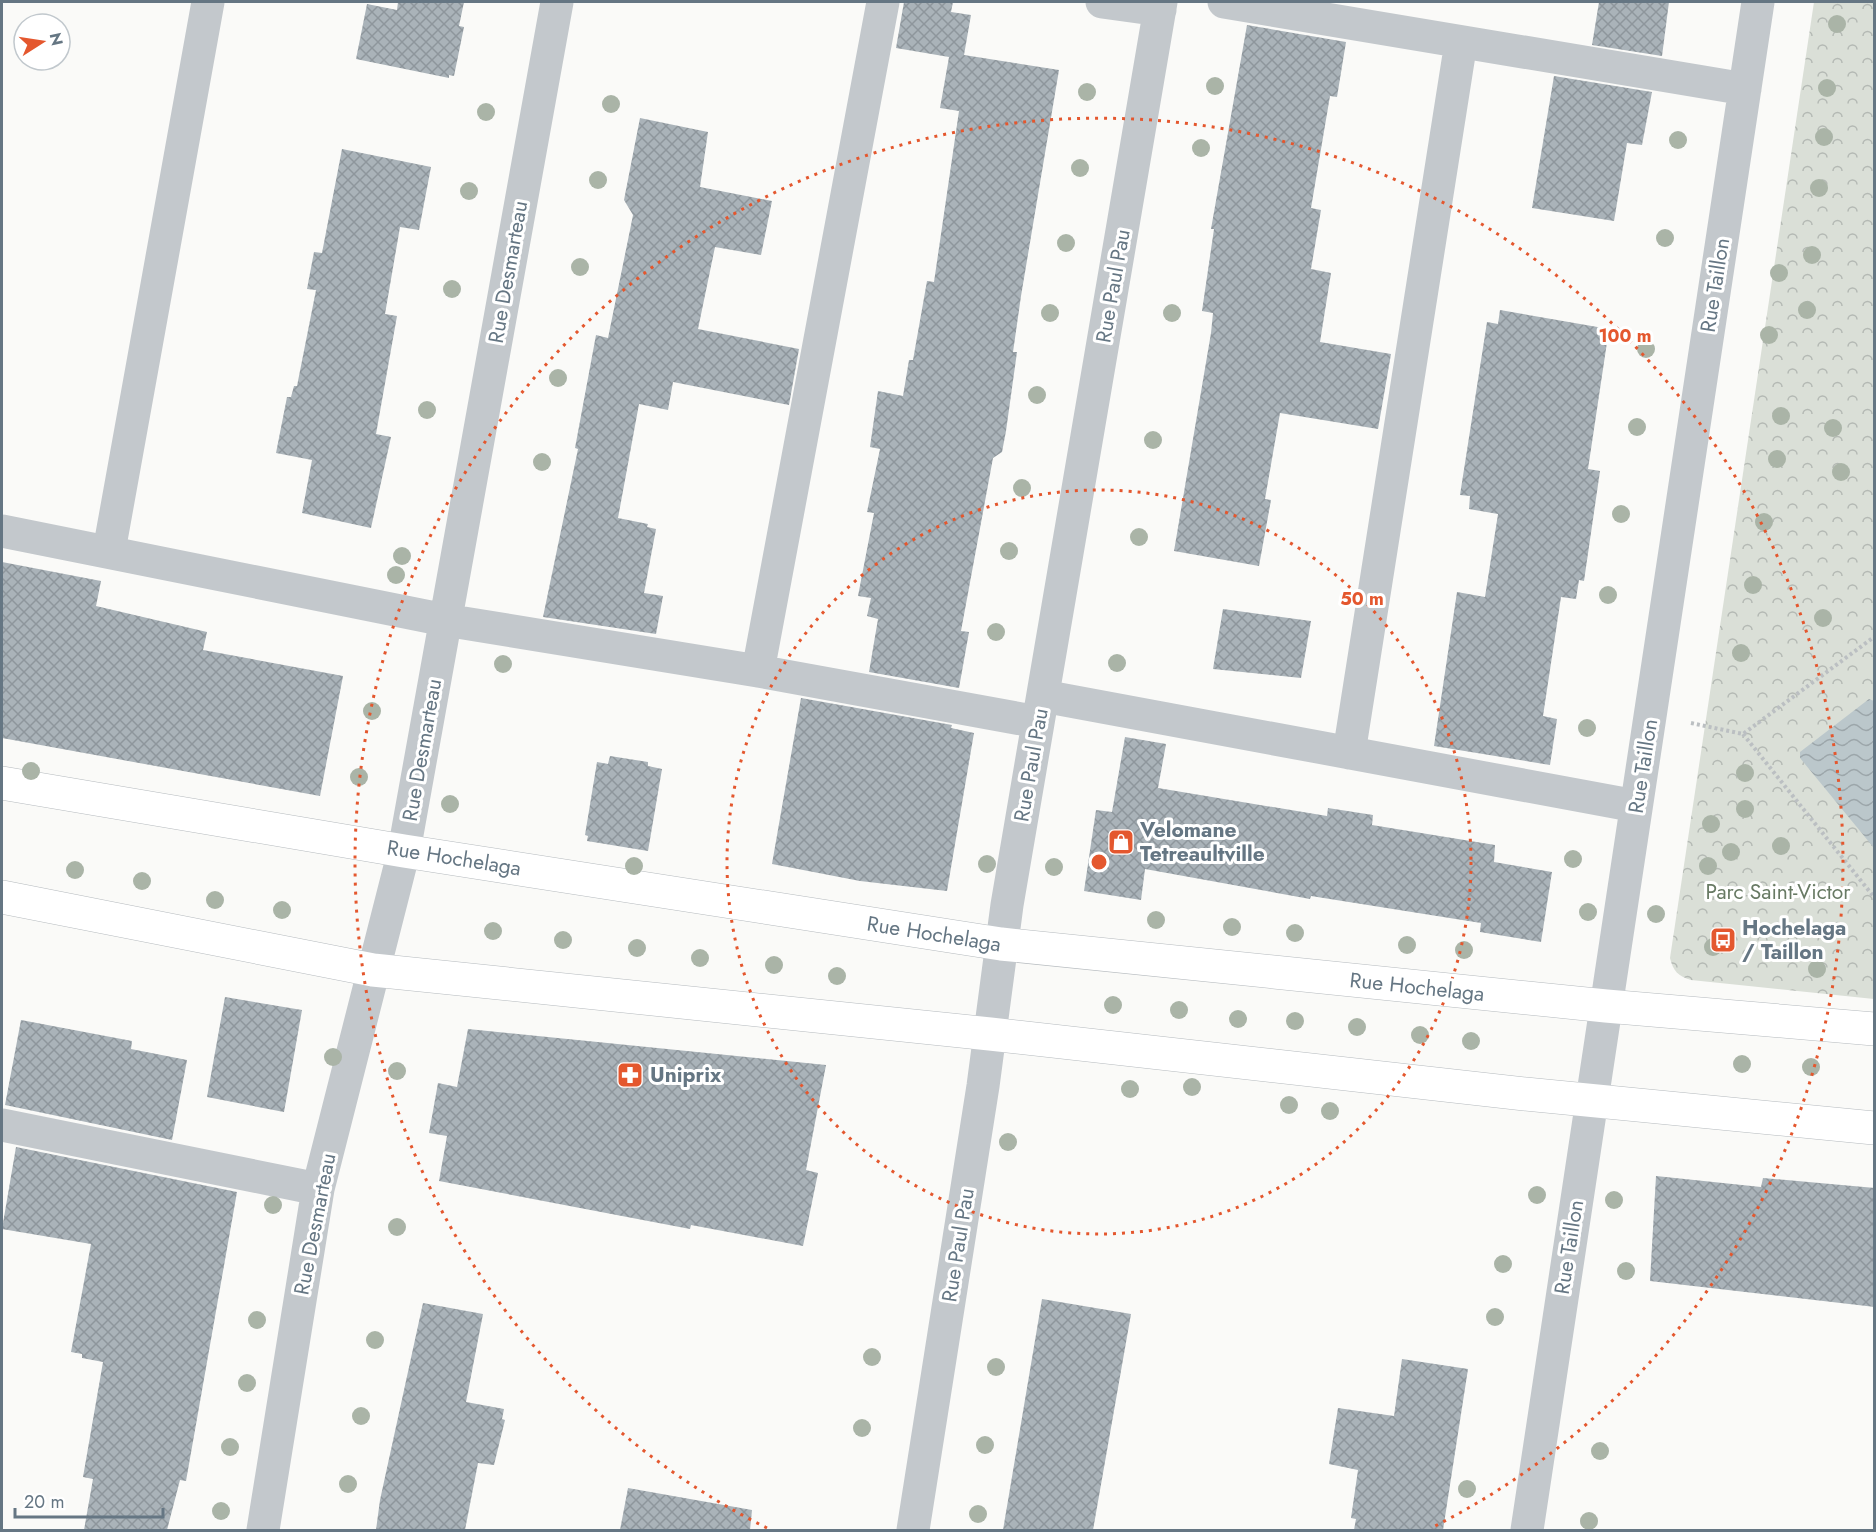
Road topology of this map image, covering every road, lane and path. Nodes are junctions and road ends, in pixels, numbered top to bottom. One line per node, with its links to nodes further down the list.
1 (208, 2): 11 (street)
2 (557, 2): 12 (street, Rue Desmarteau)
3 (883, 2): 14 (street)
4 (1102, 2): 7 (street)
5 (1224, 2): 8 (street)
6 (1758, 2): 9 (street, Rue Taillon)
7 (1160, 6): 15 (street, Rue Paul Pau)
8 (1461, 42): 9 (street); 18 (street)
9 (1744, 89): 16 (street, Rue Taillon)
10 (2, 531): 11 (street)
11 (109, 551): 12 (street)
12 (445, 620): 14 (street); 21 (street, Rue Desmarteau)
13 (1875, 637): 17 (path)
14 (758, 671): 15 (street)
15 (1040, 709): 18 (street); 24 (street, Rue Paul Pau)
16 (1651, 714): 17 (path); 20 (street, Rue Taillon)
17 (1743, 734): 23 (path)
18 (1349, 753): 20 (street)
19 (2, 783): 21 (main road, Rue Hochelaga)
20 (1636, 806): 26 (street, Rue Taillon)
21 (404, 851): 24 (main road, Rue Hochelaga); 25 (street, Rue Desmarteau)
22 (2, 897): 25 (main road)
23 (1875, 897)
24 (1001, 944): 26 (main road, Rue Hochelaga); 28 (street, Rue Paul Pau)
25 (373, 970): 28 (main road); 32 (street, Rue Desmarteau)
26 (1606, 1006): 27 (main road, Rue Hochelaga); 29 (street, Rue Taillon)
27 (1875, 1029)
28 (990, 1034): 29 (main road); 34 (street, Rue Paul Pau)
29 (1592, 1101): 31 (main road); 35 (street, Rue Taillon)
30 (2, 1125): 32 (street)
31 (1875, 1128)
32 (318, 1189): 33 (street, Rue Desmarteau)
33 (263, 1530)
34 (914, 1530)
35 (1527, 1530)

